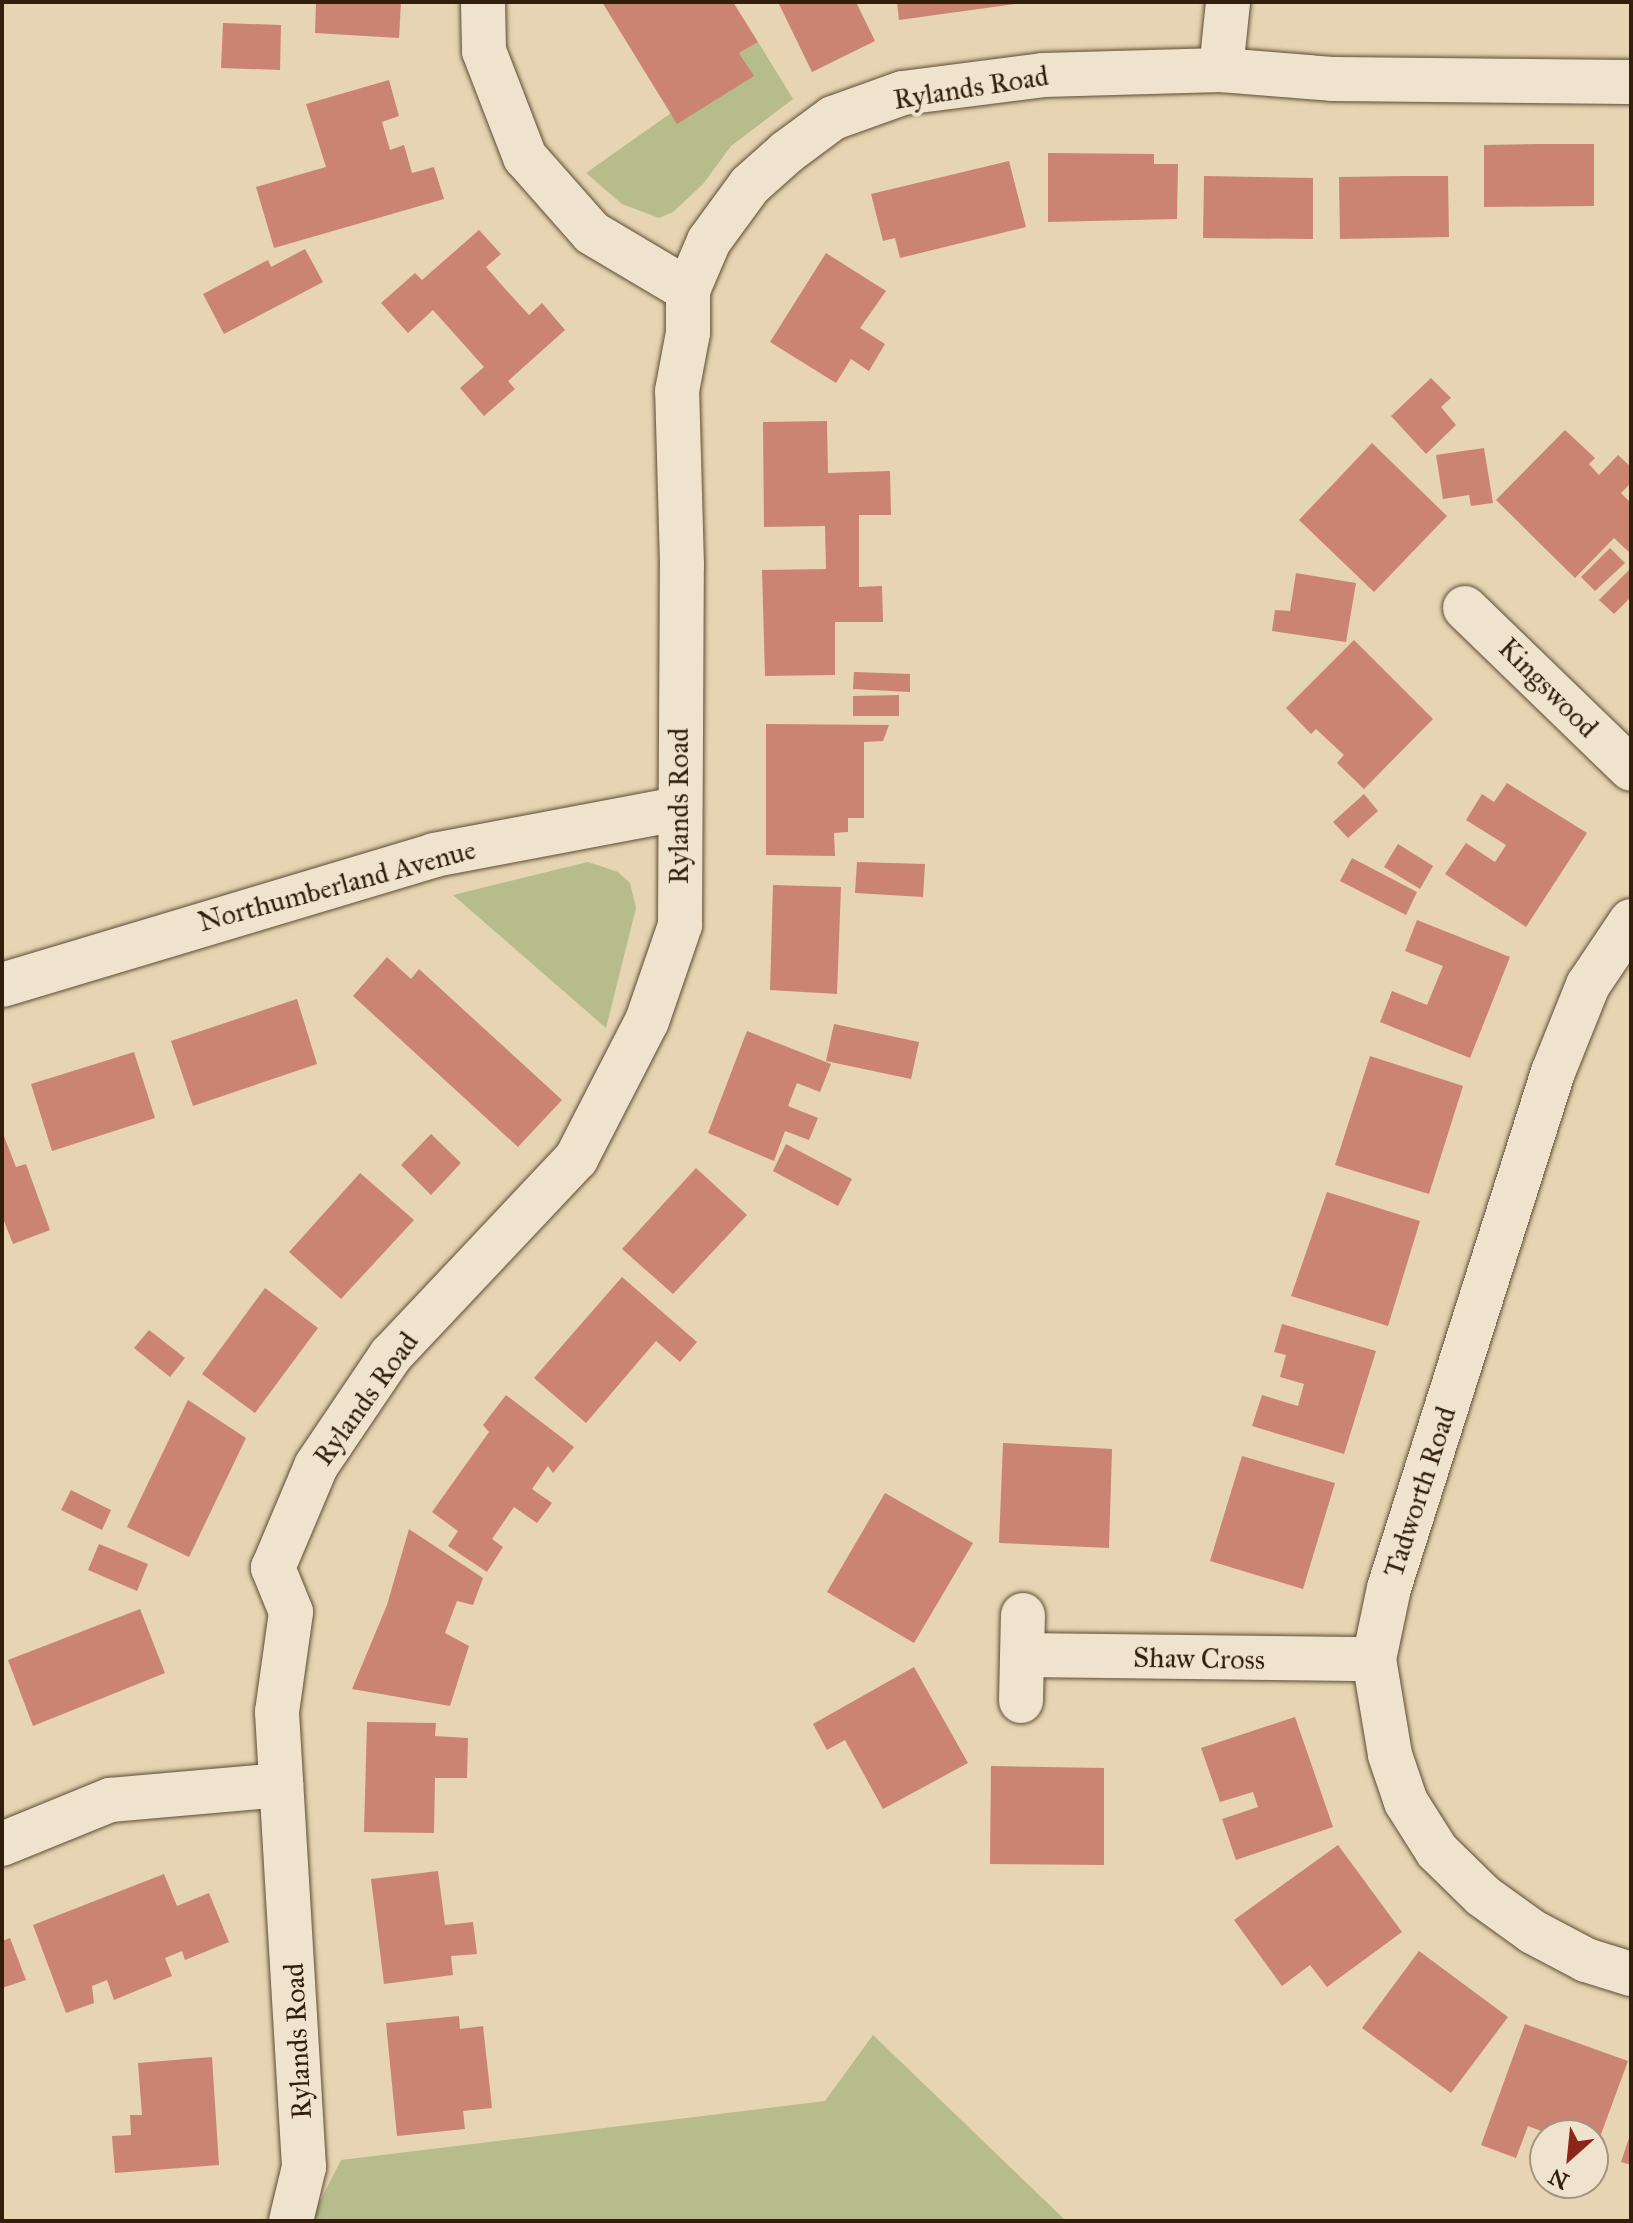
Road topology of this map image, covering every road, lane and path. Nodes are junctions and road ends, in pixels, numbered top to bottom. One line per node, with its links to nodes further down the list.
1 (483, 2): 5 (street)
2 (1228, 2): 3 (street)
3 (1221, 70): 4 (street, Rylands Road); 5 (street, Rylands Road)
4 (1631, 82)
5 (688, 290): 8 (street, Rylands Road)
6 (1465, 608): 7 (street, Kingswood)
7 (1631, 769)
8 (678, 809): 10 (street, Northumberland Avenue); 13 (street, Rylands Road)
9 (1631, 921): 11 (street, Tadworth Road)
10 (2, 985)
11 (1374, 1659): 12 (street, Shaw Cross); 15 (street, Tadworth Road)
12 (1021, 1701)
13 (281, 1785): 14 (street); 16 (street, Rylands Road)
14 (2, 1844)
15 (1631, 1974)
16 (291, 2221)

